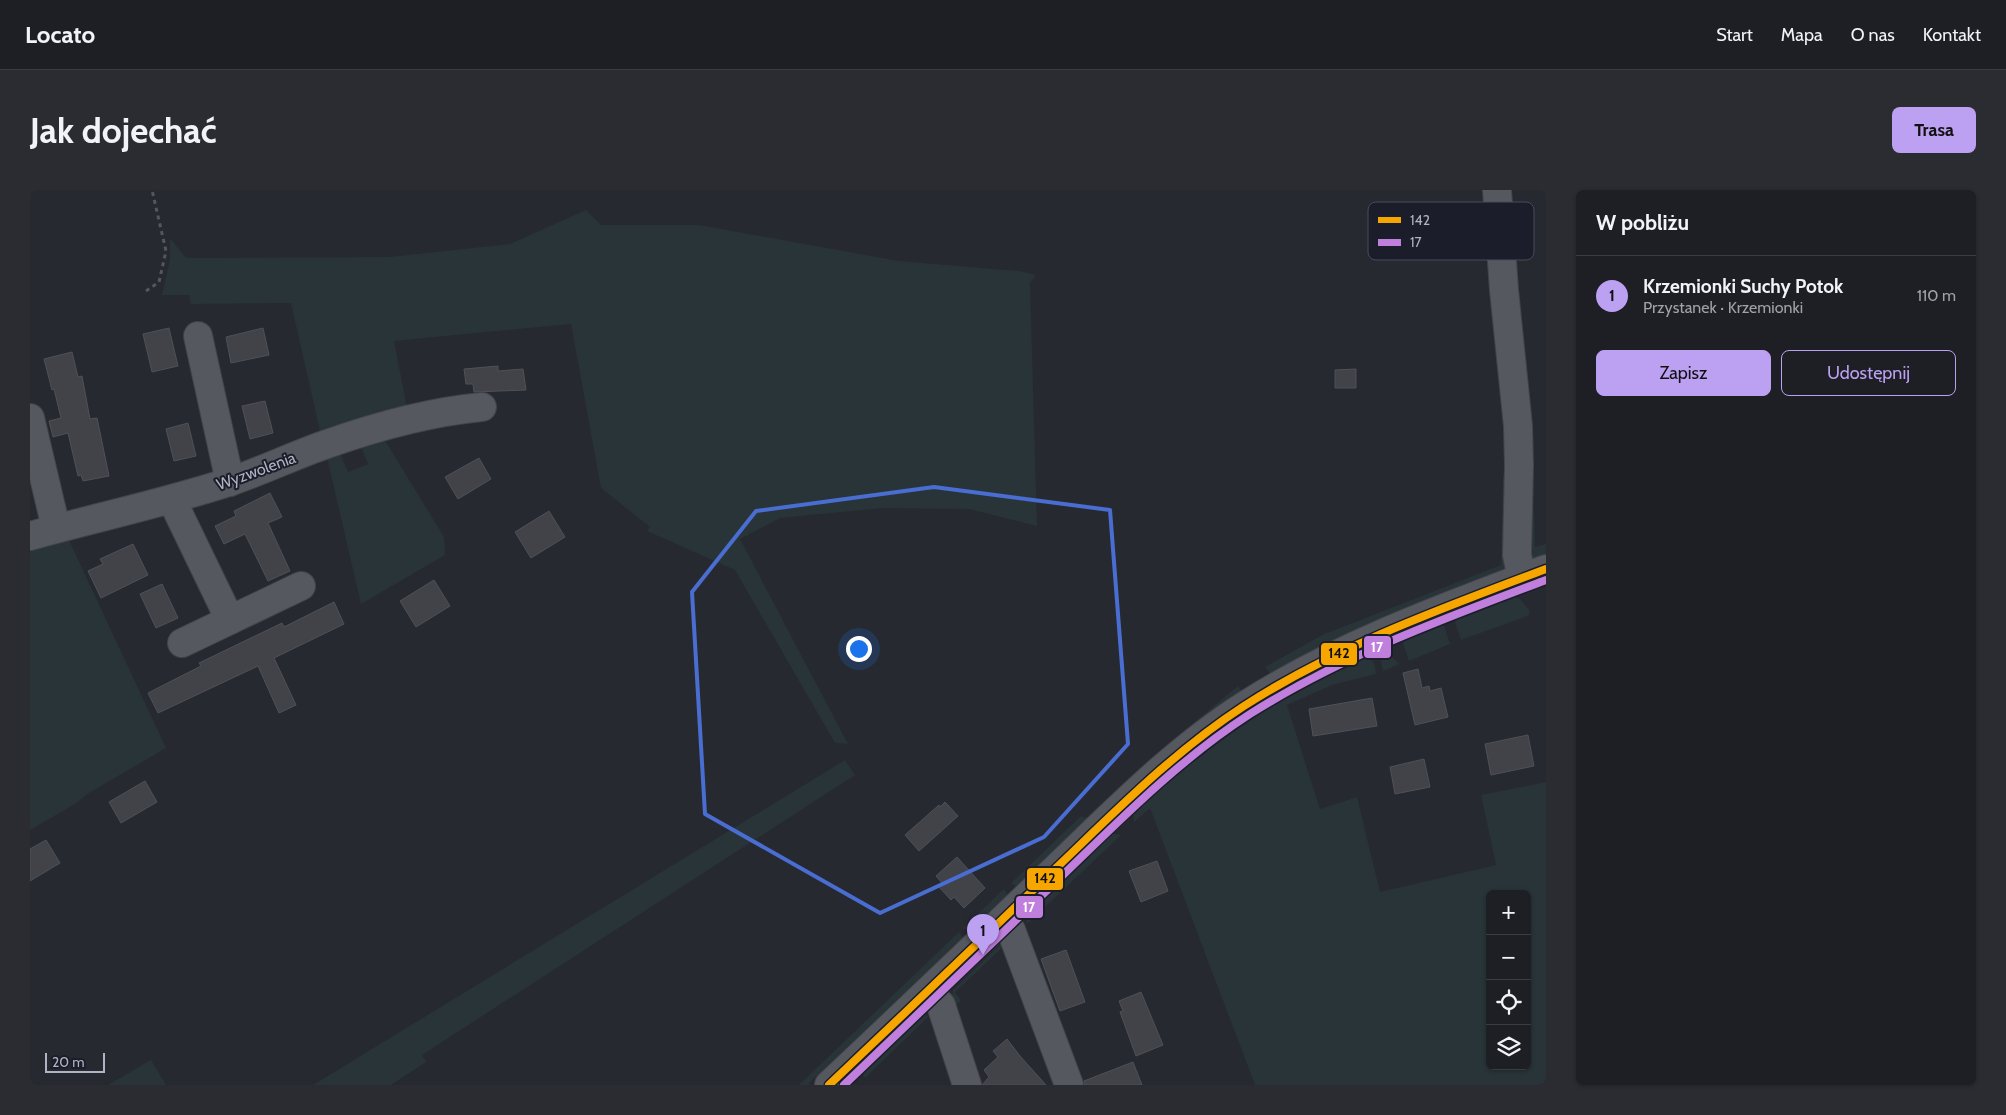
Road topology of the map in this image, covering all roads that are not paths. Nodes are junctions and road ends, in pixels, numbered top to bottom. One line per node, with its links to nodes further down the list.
1 (1502, 260): 9 (street)
2 (198, 336): 5 (street)
3 (482, 407): 5 (street, Wyzwolenia)
4 (30, 418): 7 (street)
5 (230, 482): 6 (street, Wyzwolenia)
6 (172, 500): 7 (street, Wyzwolenia); 11 (street)
7 (56, 528): 8 (street, Wyzwolenia)
8 (30, 536)
9 (1534, 574): 13 (street)
10 (300, 586): 11 (street)
11 (230, 620): 12 (street)
12 (182, 643)
13 (1003, 920): 14 (street); 17 (street)
14 (929, 991): 15 (street); 16 (street)
15 (829, 1085)
16 (967, 1085)
17 (1069, 1085)

